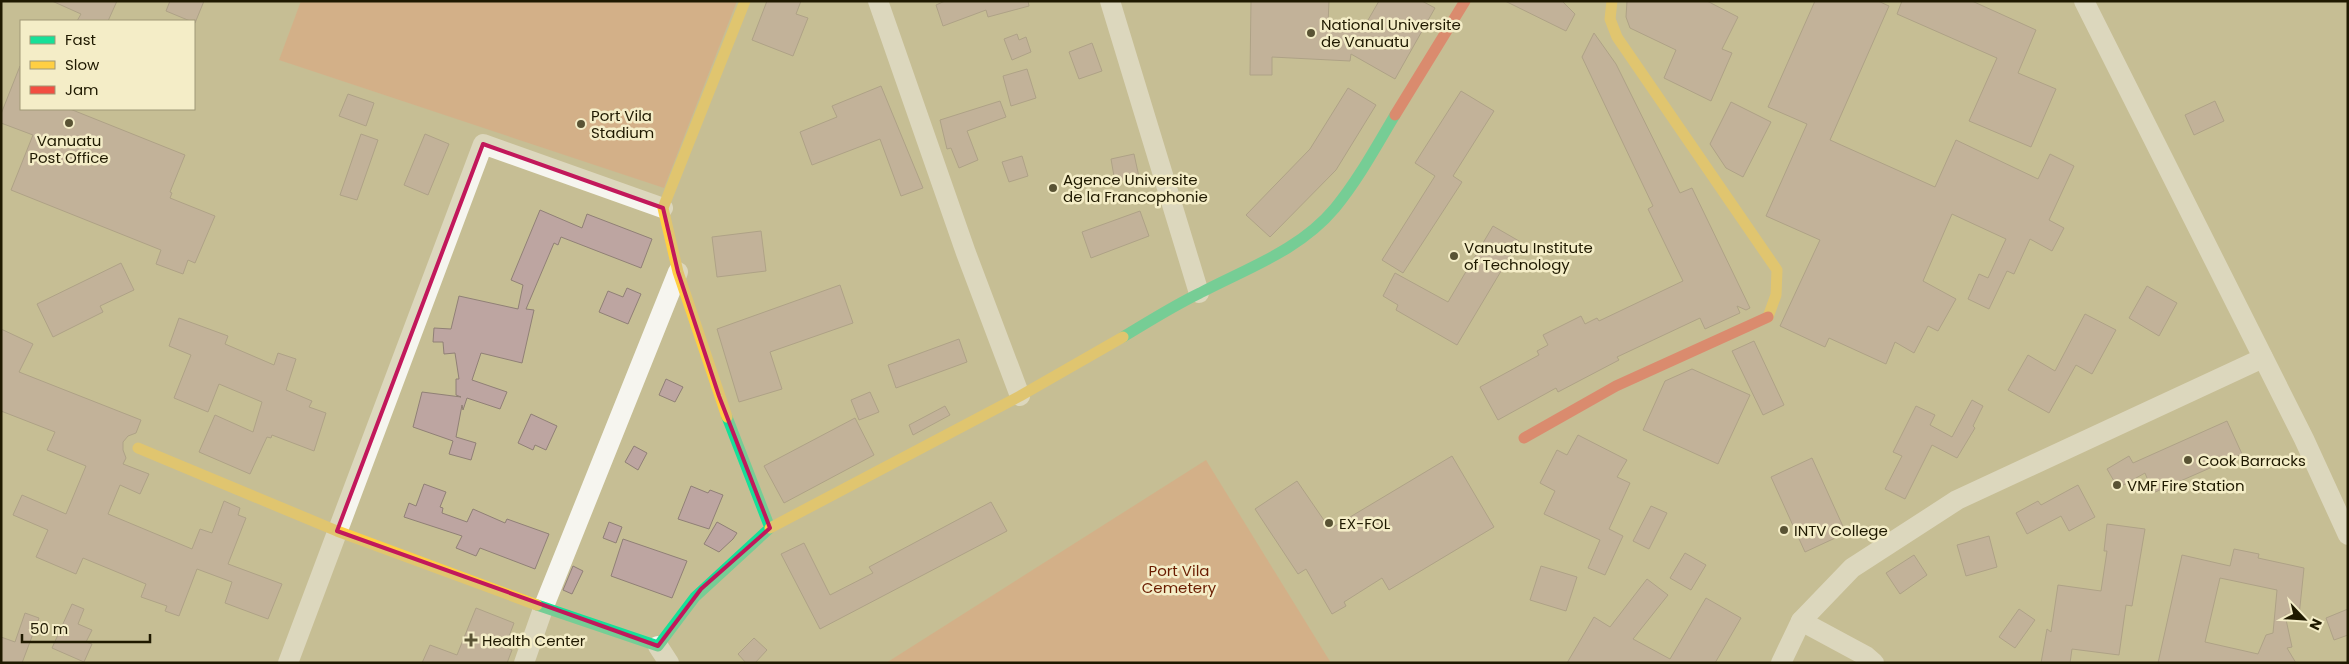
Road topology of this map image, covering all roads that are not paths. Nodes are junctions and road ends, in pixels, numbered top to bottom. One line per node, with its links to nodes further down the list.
1 (746, 1): 7 (street)
2 (878, 1): 11 (street)
3 (1110, 1): 9 (street)
4 (1465, 1): 9 (street)
5 (1612, 1): 12 (street)
6 (2084, 1): 10 (street)
7 (663, 208): 8 (street); 15 (street)
8 (678, 272): 14 (street); 17 (street)
9 (1199, 293): 11 (street)
10 (2263, 358): 16 (street); 18 (street)
11 (1020, 396): 14 (street)
12 (1524, 438)
13 (138, 448): 15 (street)
14 (770, 528): 19 (street)
15 (337, 531): 17 (street); 20 (street)
16 (2348, 535)
17 (544, 606): 19 (street); 21 (street)
18 (1801, 622): 22 (street); 23 (street)
19 (664, 654)
20 (288, 663)
21 (524, 663)
22 (1780, 663)
23 (1874, 663)

